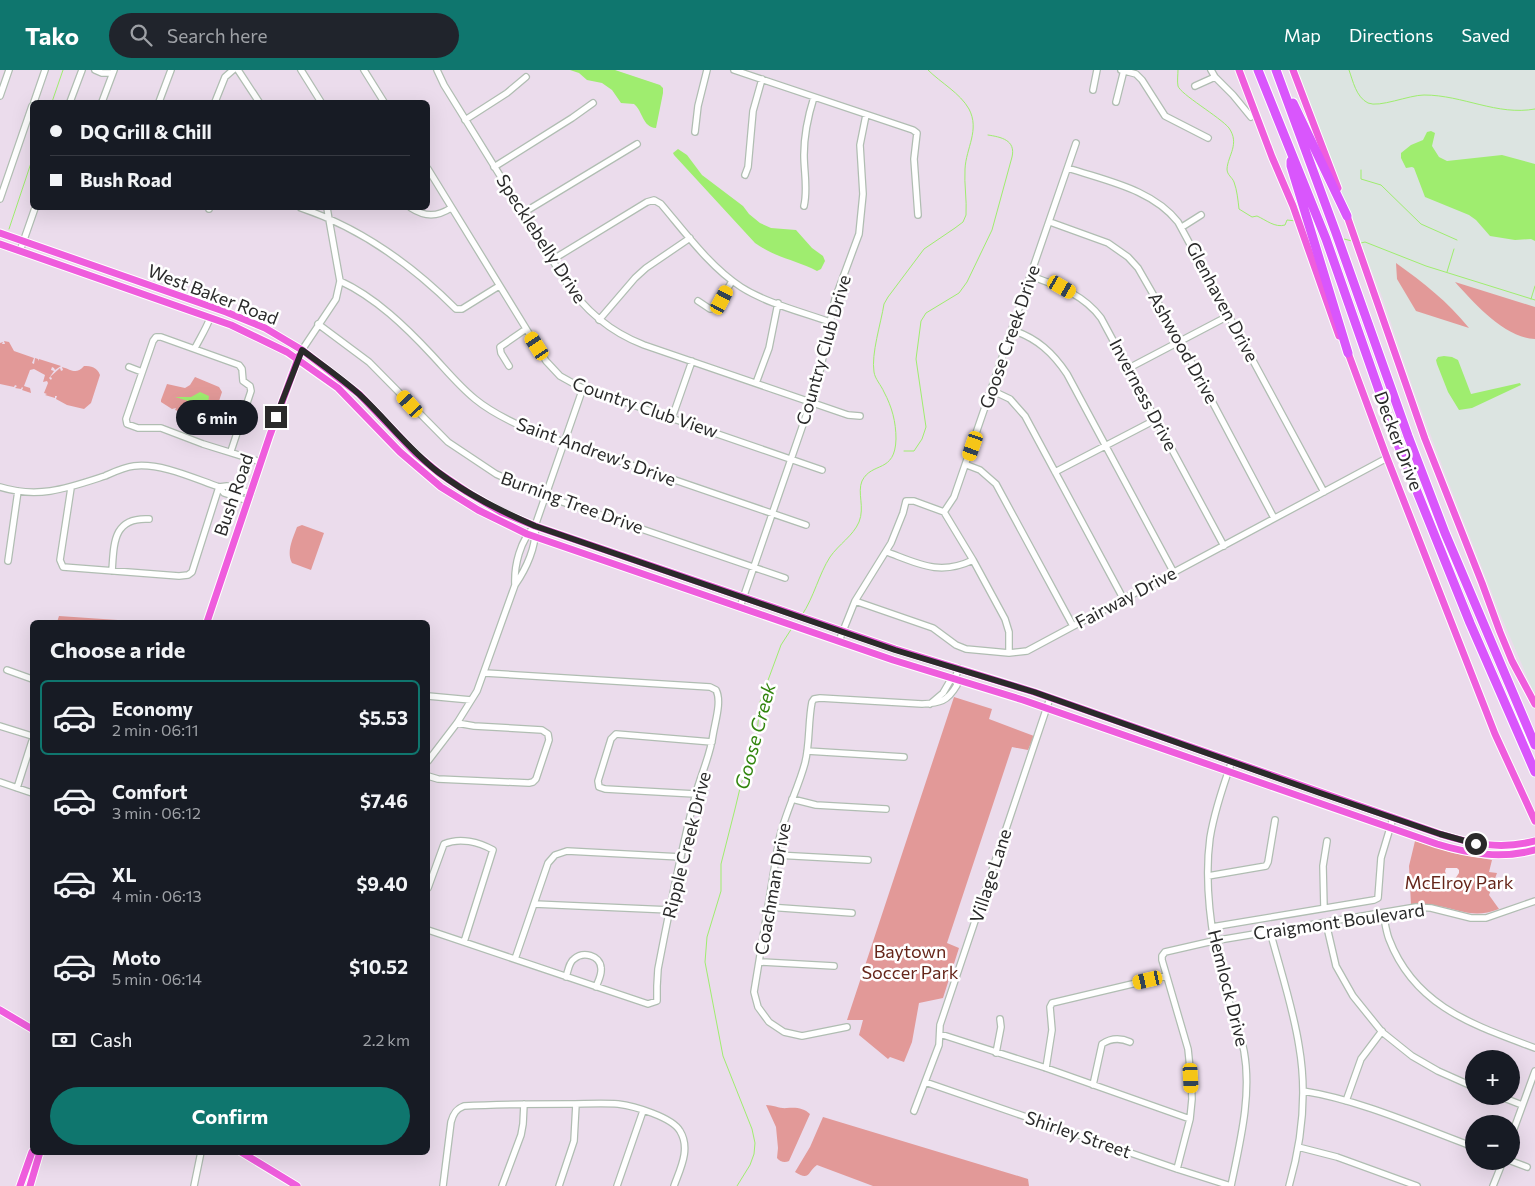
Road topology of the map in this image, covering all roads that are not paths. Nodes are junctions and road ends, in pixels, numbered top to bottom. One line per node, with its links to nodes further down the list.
1 (9, 70): 26 (street)
2 (45, 70): 28 (street)
3 (82, 70): 29 (street)
4 (96, 70): 20 (street)
5 (171, 70): 31 (street)
6 (233, 70): 32 (street)
7 (238, 70): 33 (street)
8 (301, 70): 34 (street)
9 (364, 70): 35 (street)
10 (438, 70): 41 (street, Specklebelly Drive)
11 (707, 70): 42 (street)
12 (734, 70): 23 (street)
13 (1097, 70): 25 (street)
14 (1123, 70): 36 (street); 43 (street)
15 (1211, 70): 22 (street)
16 (1239, 70): 90 (main road, Decker Drive)
17 (1258, 70): 46 (highway, Decker Drive)
18 (1276, 70): 61 (highway); 169 (highway, Decker Drive)
19 (1293, 70): 61 (main road, Decker Drive)
20 (111, 71): 30 (street)
21 (526, 77): 41 (street)
22 (1215, 77): 24 (street); 40 (street)
23 (762, 80): 27 (street); 50 (street)
24 (1195, 86)
25 (1094, 90)
26 (0, 96)
27 (814, 97): 39 (street); 52 (street)
28 (34, 100)
29 (71, 100)
30 (103, 100)
31 (160, 100)
32 (217, 100)
33 (258, 100)
34 (321, 100)
35 (383, 100)
36 (1116, 102)
37 (593, 103): 47 (street)
38 (30, 113): 51 (street)
39 (866, 115): 60 (street); 83 (street, Country Club Drive)
40 (1250, 117)
41 (465, 120): 47 (street, Specklebelly Drive)
42 (694, 132)
43 (1208, 138)
44 (1076, 143): 48 (street, Goose Creek Drive)
45 (637, 144): 58 (street)
46 (1290, 150): 90 (highway); 175 (highway, Decker Drive)
47 (494, 167): 58 (street, Specklebelly Drive)
48 (1068, 168): 63 (street, Goose Creek Drive); 64 (street, Glenhaven Drive)
49 (430, 173): 53 (street, Country Club View)
50 (745, 176)
51 (0, 198)
52 (804, 206)
53 (451, 208): 57 (street); 76 (street, Country Club View)
54 (34, 210): 67 (street)
55 (308, 210): 62 (street)
56 (327, 210): 62 (street)
57 (415, 210)
58 (523, 213): 70 (street, Specklebelly Drive)
59 (1201, 214): 64 (street)
60 (918, 215)
61 (1347, 216): 161 (main road, Decker Drive)
62 (328, 217): 73 (street); 76 (street)
63 (1050, 222): 72 (street, Goose Creek Drive); 87 (street, Ashwood Drive)
64 (1182, 228): 80 (street, Glenhaven Drive)
65 (0, 233): 67 (main road, West Baker Road)
66 (690, 238): 70 (street); 74 (street); 82 (street)
67 (23, 241): 69 (street); 71 (main road, West Baker Road)
68 (0, 244): 69 (main road, West Baker Road)
69 (20, 251): 75 (main road, West Baker Road)
70 (552, 260): 82 (street, Specklebelly Drive)
71 (122, 276): 75 (main road); 79 (main road, West Baker Road)
72 (1031, 276): 86 (street, Goose Creek Drive); 95 (street, Inverness Drive)
73 (340, 281): 84 (street); 106 (street, Saint Andrew's Drive)
74 (732, 281): 77 (street); 78 (street)
75 (119, 286): 81 (main road, West Baker Road)
76 (499, 286): 85 (street, Country Club View)
77 (698, 301)
78 (778, 304): 83 (street); 97 (street)
79 (214, 308): 81 (main road); 89 (main road, West Baker Road)
80 (1230, 315): 87 (street); 121 (street, Glenhaven Drive)
81 (210, 318): 88 (street); 91 (main road, West Baker Road)
82 (599, 320): 92 (street, Specklebelly Drive)
83 (830, 322): 100 (street, Country Club Drive)
84 (318, 324): 89 (street); 123 (street, Burning Tree Drive)
85 (526, 329): 93 (street); 98 (street, Country Club View)
86 (1012, 330): 99 (street, Goose Creek Drive); 107 (street)
87 (1180, 341): 95 (street); 127 (street, Ashwood Drive)
88 (194, 348): 96 (street); 108 (street)
89 (302, 350): 91 (main road, Bush Road); 102 (main road, West Baker Road)
90 (1348, 353): 109 (main road, Decker Drive)
91 (298, 359): 105 (main road, West Baker Road); 111 (main road, Bush Road)
92 (692, 361): 97 (street, Specklebelly Drive); 103 (street)
93 (509, 366)
94 (129, 367): 96 (street)
95 (1129, 368): 104 (street, Inverness Drive)
96 (142, 372): 108 (street)
97 (756, 383): 100 (street, Specklebelly Drive)
98 (582, 388): 103 (street, Country Club View); 106 (street)
99 (991, 390): 112 (street, Goose Creek Drive); 114 (street)
100 (810, 402): 101 (street, Specklebelly Drive); 110 (street, Country Club Drive)
101 (860, 416)
102 (381, 417): 105 (main road); 115 (main road, West Baker Road)
103 (672, 418): 110 (street, Country Club View)
104 (1155, 420): 107 (street); 133 (street, Inverness Drive)
105 (374, 424): 118 (main road, West Baker Road)
106 (564, 442): 123 (street); 126 (street, Saint Andrew's Drive)
107 (1105, 446): 114 (street); 141 (street)
108 (231, 451): 111 (street)
109 (1387, 458): 121 (street, Fairway Drive); 188 (main road, Decker Drive)
110 (791, 459): 113 (street, Country Club View); 126 (street, Country Club Drive)
111 (261, 462): 122 (main road, Bush Road)
112 (967, 465): 125 (street, Goose Creek Drive); 149 (street)
113 (822, 470)
114 (1055, 472): 145 (street)
115 (448, 480): 118 (main road); 130 (main road, West Baker Road)
116 (0, 487): 120 (street)
117 (219, 487): 119 (street); 122 (street); 124 (street); 140 (street)
118 (441, 487): 131 (main road, West Baker Road)
119 (71, 488): 120 (street); 140 (street)
120 (18, 492): 137 (street)
121 (1324, 492): 127 (street, Fairway Drive)
122 (251, 493): 124 (main road, Bush Road)
123 (545, 496): 130 (street); 139 (street, Burning Tree Drive)
124 (248, 501): 148 (main road, Bush Road)
125 (944, 512): 134 (street); 136 (street)
126 (772, 513): 129 (street, Saint Andrew's Drive); 139 (street, Country Club Drive)
127 (1274, 518): 133 (street, Fairway Drive)
128 (149, 519): 140 (street)
129 (806, 525)
130 (535, 526): 131 (street); 132 (street); 135 (main road, West Baker Road)
131 (527, 534): 132 (main road, West Baker Road); 143 (street)
132 (536, 537): 138 (main road, West Baker Road); 143 (street)
133 (1224, 546): 141 (street, Fairway Drive)
134 (887, 552): 136 (street); 146 (street)
135 (614, 554): 138 (main road); 144 (main road, West Baker Road)
136 (973, 560): 152 (street)
137 (8, 561)
138 (611, 563): 147 (main road, West Baker Road)
139 (754, 568): 142 (street, Burning Tree Drive); 144 (street, Country Club Drive)
140 (112, 571)
141 (1174, 573): 145 (street, Fairway Drive)
142 (785, 578)
143 (515, 586): 155 (street)
144 (744, 597): 147 (street, Country Club Drive); 150 (main road, West Baker Road)
145 (1124, 600): 149 (street, Fairway Drive)
146 (855, 601): 150 (street); 152 (street, Fairway Drive)
147 (740, 607): 151 (main road, West Baker Road)
148 (208, 620)
149 (1073, 626): 152 (street, Fairway Drive)
150 (842, 631): 151 (street); 153 (main road, West Baker Road)
151 (839, 641): 157 (main road, West Baker Road)
152 (1009, 653)
153 (959, 668): 157 (street, Coachman Drive); 159 (main road, West Baker Road)
154 (7, 670): 156 (street)
155 (485, 673): 160 (street); 168 (street, Ripple Creek Drive)
156 (30, 678)
157 (955, 678): 162 (main road, West Baker Road); 171 (street, Coachman Drive)
158 (430, 696): 160 (street)
159 (1050, 698): 162 (street, Village Lane); 165 (main road, West Baker Road)
160 (471, 700): 163 (street)
161 (1535, 704)
162 (1047, 709): 167 (main road, West Baker Road); 224 (street, Village Lane)
163 (456, 723): 173 (street); 177 (street)
164 (0, 726): 166 (street)
165 (1138, 728): 167 (main road); 174 (main road, West Baker Road)
166 (30, 735)
167 (1134, 738): 176 (main road, West Baker Road)
168 (712, 742): 182 (street, Ripple Creek Drive); 182 (street)
169 (1535, 745)
170 (30, 748): 179 (street)
171 (807, 751): 172 (street); 183 (street, Coachman Drive)
172 (904, 756)
173 (430, 758)
174 (1232, 762): 176 (street, Hemlock Drive); 181 (main road, West Baker Road)
175 (1533, 768)
176 (1228, 771): 184 (main road, West Baker Road); 198 (street, Hemlock Drive)
177 (430, 777)
178 (0, 782): 179 (street)
179 (17, 788): 180 (street)
180 (30, 792)
181 (1320, 793): 184 (main road); 186 (main road, West Baker Road)
182 (695, 794): 196 (street, Ripple Creek Drive)
183 (792, 799): 185 (street); 195 (street, Coachman Drive)
184 (1317, 802): 189 (main road, West Baker Road)
185 (886, 809)
186 (1393, 818): 189 (street); 190 (main road, West Baker Road)
187 (1275, 820): 198 (street)
188 (1535, 820)
189 (1390, 827): 193 (main road, West Baker Road); 203 (street)
190 (1440, 834): 192 (main road, West Baker Road); 193 (main road)
191 (1327, 841): 203 (street)
192 (1535, 841)
193 (1437, 844): 194 (main road, West Baker Road)
194 (1535, 850)
195 (776, 855): 197 (street); 202 (street, Coachman Drive)
196 (681, 857): 201 (street); 204 (street, Ripple Creek Drive)
197 (868, 860)
198 (1208, 876): 208 (street, Hemlock Drive)
199 (430, 882): 212 (street)
200 (1535, 901): 206 (street, Craigmont Boulevard)
201 (534, 904): 204 (street); 213 (street)
202 (768, 907): 205 (street); 214 (street, Coachman Drive)
203 (1324, 908): 208 (street)
204 (670, 910): 218 (street, Ripple Creek Drive)
205 (852, 913)
206 (1383, 913): 207 (street, Craigmont Boulevard); 226 (street)
207 (1326, 923): 210 (street, Craigmont Boulevard); 223 (street)
208 (1212, 927): 211 (street, Hemlock Drive)
209 (430, 931): 212 (street)
210 (1270, 931): 211 (street, Craigmont Boulevard); 233 (street)
211 (1213, 940): 217 (street, Craigmont Boulevard); 261 (street, Hemlock Drive)
212 (464, 942): 213 (street)
213 (515, 959): 216 (street)
214 (760, 962): 215 (street); 221 (street, Coachman Drive)
215 (834, 966)
216 (566, 976): 218 (street); 218 (street)
217 (1166, 976): 228 (street); 241 (street)
218 (596, 987)
219 (0, 1010): 222 (main road)
220 (1000, 1019): 227 (street)
221 (847, 1027)
222 (30, 1028)
223 (1382, 1032): 231 (street); 234 (street)
224 (940, 1034): 227 (street); 230 (street, Village Lane)
225 (1130, 1042): 232 (street)
226 (1535, 1048)
227 (996, 1053): 228 (street)
228 (1046, 1068): 232 (street)
229 (1535, 1071): 237 (street)
230 (924, 1082): 239 (street, Village Lane); 250 (street, Shirley Street)
231 (1465, 1083)
232 (1093, 1086): 241 (street)
233 (1303, 1091): 234 (street); 243 (street)
234 (1346, 1101): 242 (street)
235 (524, 1104): 236 (street); 256 (street); 257 (street)
236 (576, 1104): 238 (street); 258 (street)
237 (1522, 1105): 240 (street)
238 (643, 1110): 259 (street); 260 (street)
239 (914, 1111)
240 (1519, 1115)
241 (1190, 1119): 250 (street)
242 (1465, 1144)
243 (1298, 1147): 262 (street); 263 (street)
244 (31, 1155): 252 (main road)
245 (39, 1155): 253 (main road)
246 (200, 1155): 254 (street)
247 (246, 1155): 255 (main road)
248 (1520, 1164): 249 (street)
249 (1527, 1167)
250 (1177, 1169): 261 (street, Shirley Street)
251 (1499, 1170): 264 (street)
252 (20, 1186)
253 (30, 1186)
254 (194, 1186)
255 (297, 1186)
256 (443, 1186)
257 (502, 1186)
258 (560, 1186)
259 (616, 1186)
260 (674, 1186)
261 (1231, 1186)
262 (1289, 1186)
263 (1417, 1186)
264 (1493, 1186)

